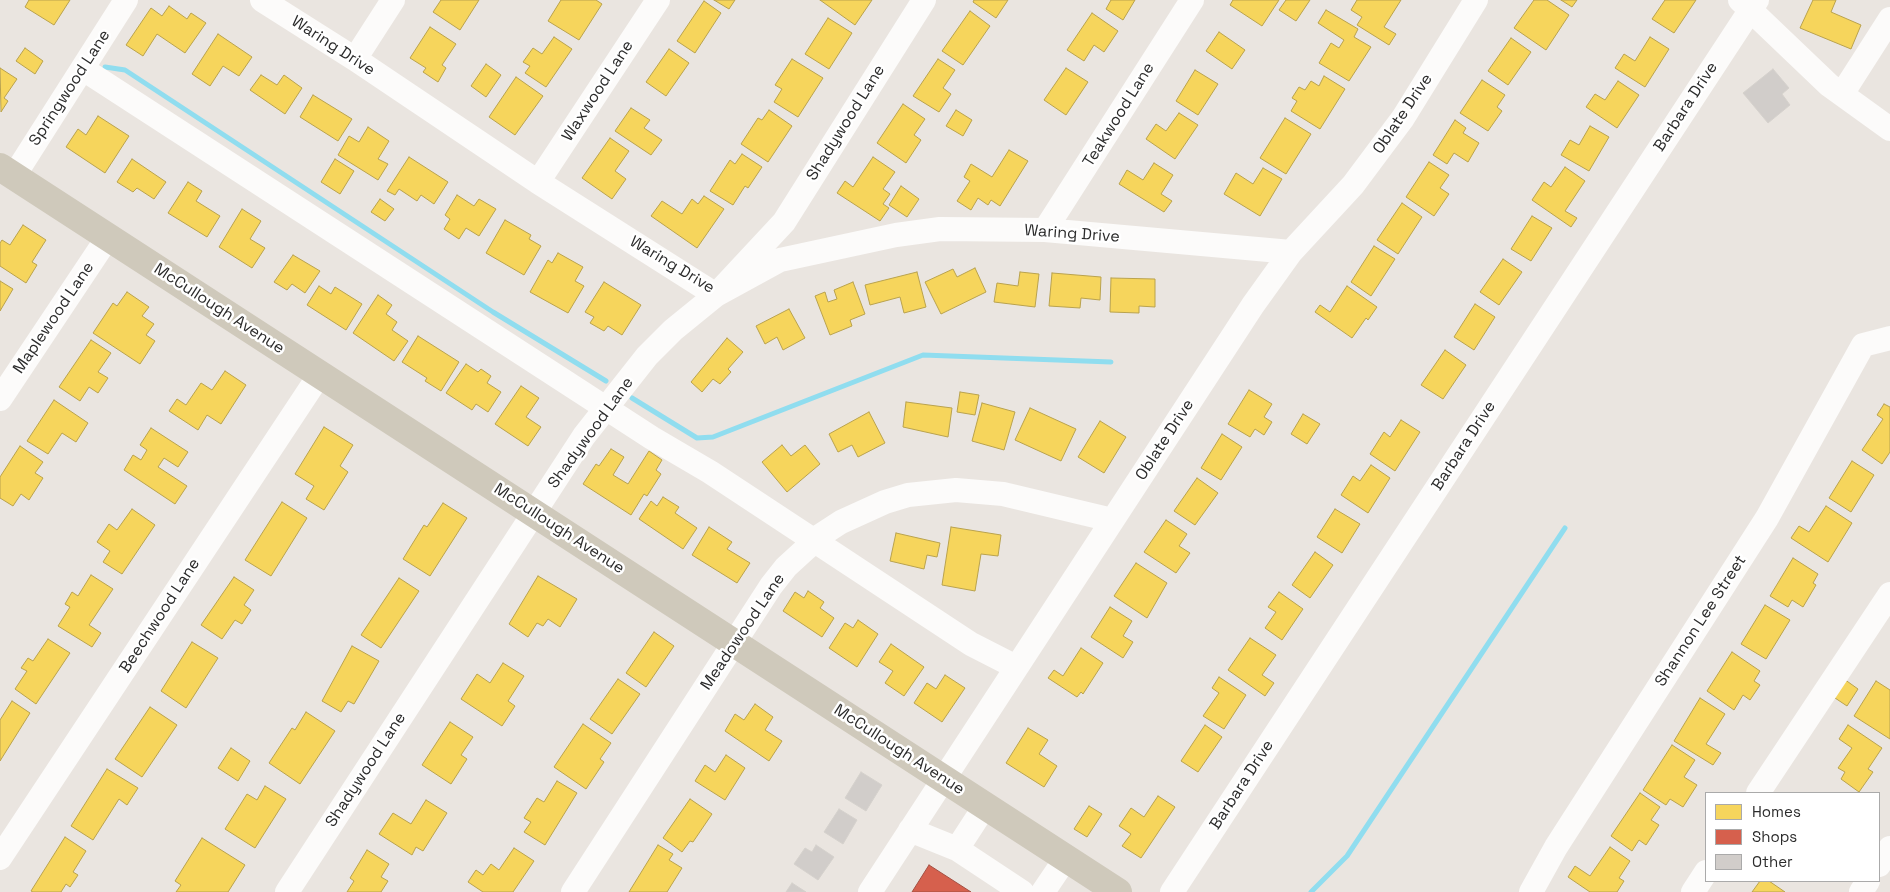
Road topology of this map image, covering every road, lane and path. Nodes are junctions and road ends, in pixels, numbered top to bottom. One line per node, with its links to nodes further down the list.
1 (126, 0): 11 (street, Springwood Lane)
2 (262, 0): 10 (street, Waring Drive)
3 (393, 0): 10 (street)
4 (658, 0): 15 (street, Waxwood Lane)
5 (924, 0): 19 (street, Shadywood Lane)
6 (1192, 0): 16 (street, Teakwood Lane)
7 (1476, 0): 18 (street, Oblate Drive)
8 (1749, 3): 12 (street); 46 (street, Barbara Drive)
9 (1890, 19): 12 (street)
10 (355, 59): 15 (street, Waring Drive)
11 (83, 68): 14 (street, Springwood Lane); 23 (street)
12 (1842, 94): 13 (street)
13 (1890, 129)
14 (7, 171): 17 (main road, McCullough Avenue)
15 (538, 182): 19 (street, Waring Drive)
16 (1045, 230): 18 (street, Waring Drive); 19 (street, Waring Drive)
17 (108, 237): 21 (main road, McCullough Avenue); 22 (street, Maplewood Lane)
18 (1291, 252): 25 (street, Oblate Drive)
19 (716, 295): 23 (street, Shadywood Lane)
20 (1890, 338): 47 (street, Shannon Lee Street)
21 (320, 374): 24 (main road, McCullough Avenue); 36 (street, Beechwood Lane)
22 (0, 399)
23 (606, 408): 24 (street, Shadywood Lane); 26 (street)
24 (534, 514): 28 (main road, McCullough Avenue); 40 (street, Shadywood Lane)
25 (1112, 520): 26 (street, Meadowood Lane); 29 (street, Oblate Drive)
26 (814, 542): 28 (street, Meadowood Lane); 29 (street)
27 (1890, 594): 31 (street)
28 (735, 643): 30 (main road, McCullough Avenue); 41 (street, Meadowood Lane)
29 (1016, 668): 30 (street, Oblate Drive)
30 (943, 779): 32 (main road, McCullough Avenue); 33 (street, Oblate Drive)
31 (1759, 792)
32 (985, 806): 34 (street); 37 (main road, McCullough Avenue)
33 (910, 830): 34 (street); 42 (street, Oblate Drive)
34 (956, 848): 43 (street)
35 (1890, 848): 38 (street)
36 (0, 858)
37 (1066, 858): 44 (street); 45 (main road, McCullough Avenue)
38 (1880, 863)
39 (1705, 874): 48 (street)
40 (287, 892)
41 (573, 892)
42 (870, 892)
43 (1022, 892)
44 (1043, 892)
45 (1118, 892)
46 (1172, 892)
47 (1531, 892)
48 (1693, 892)

